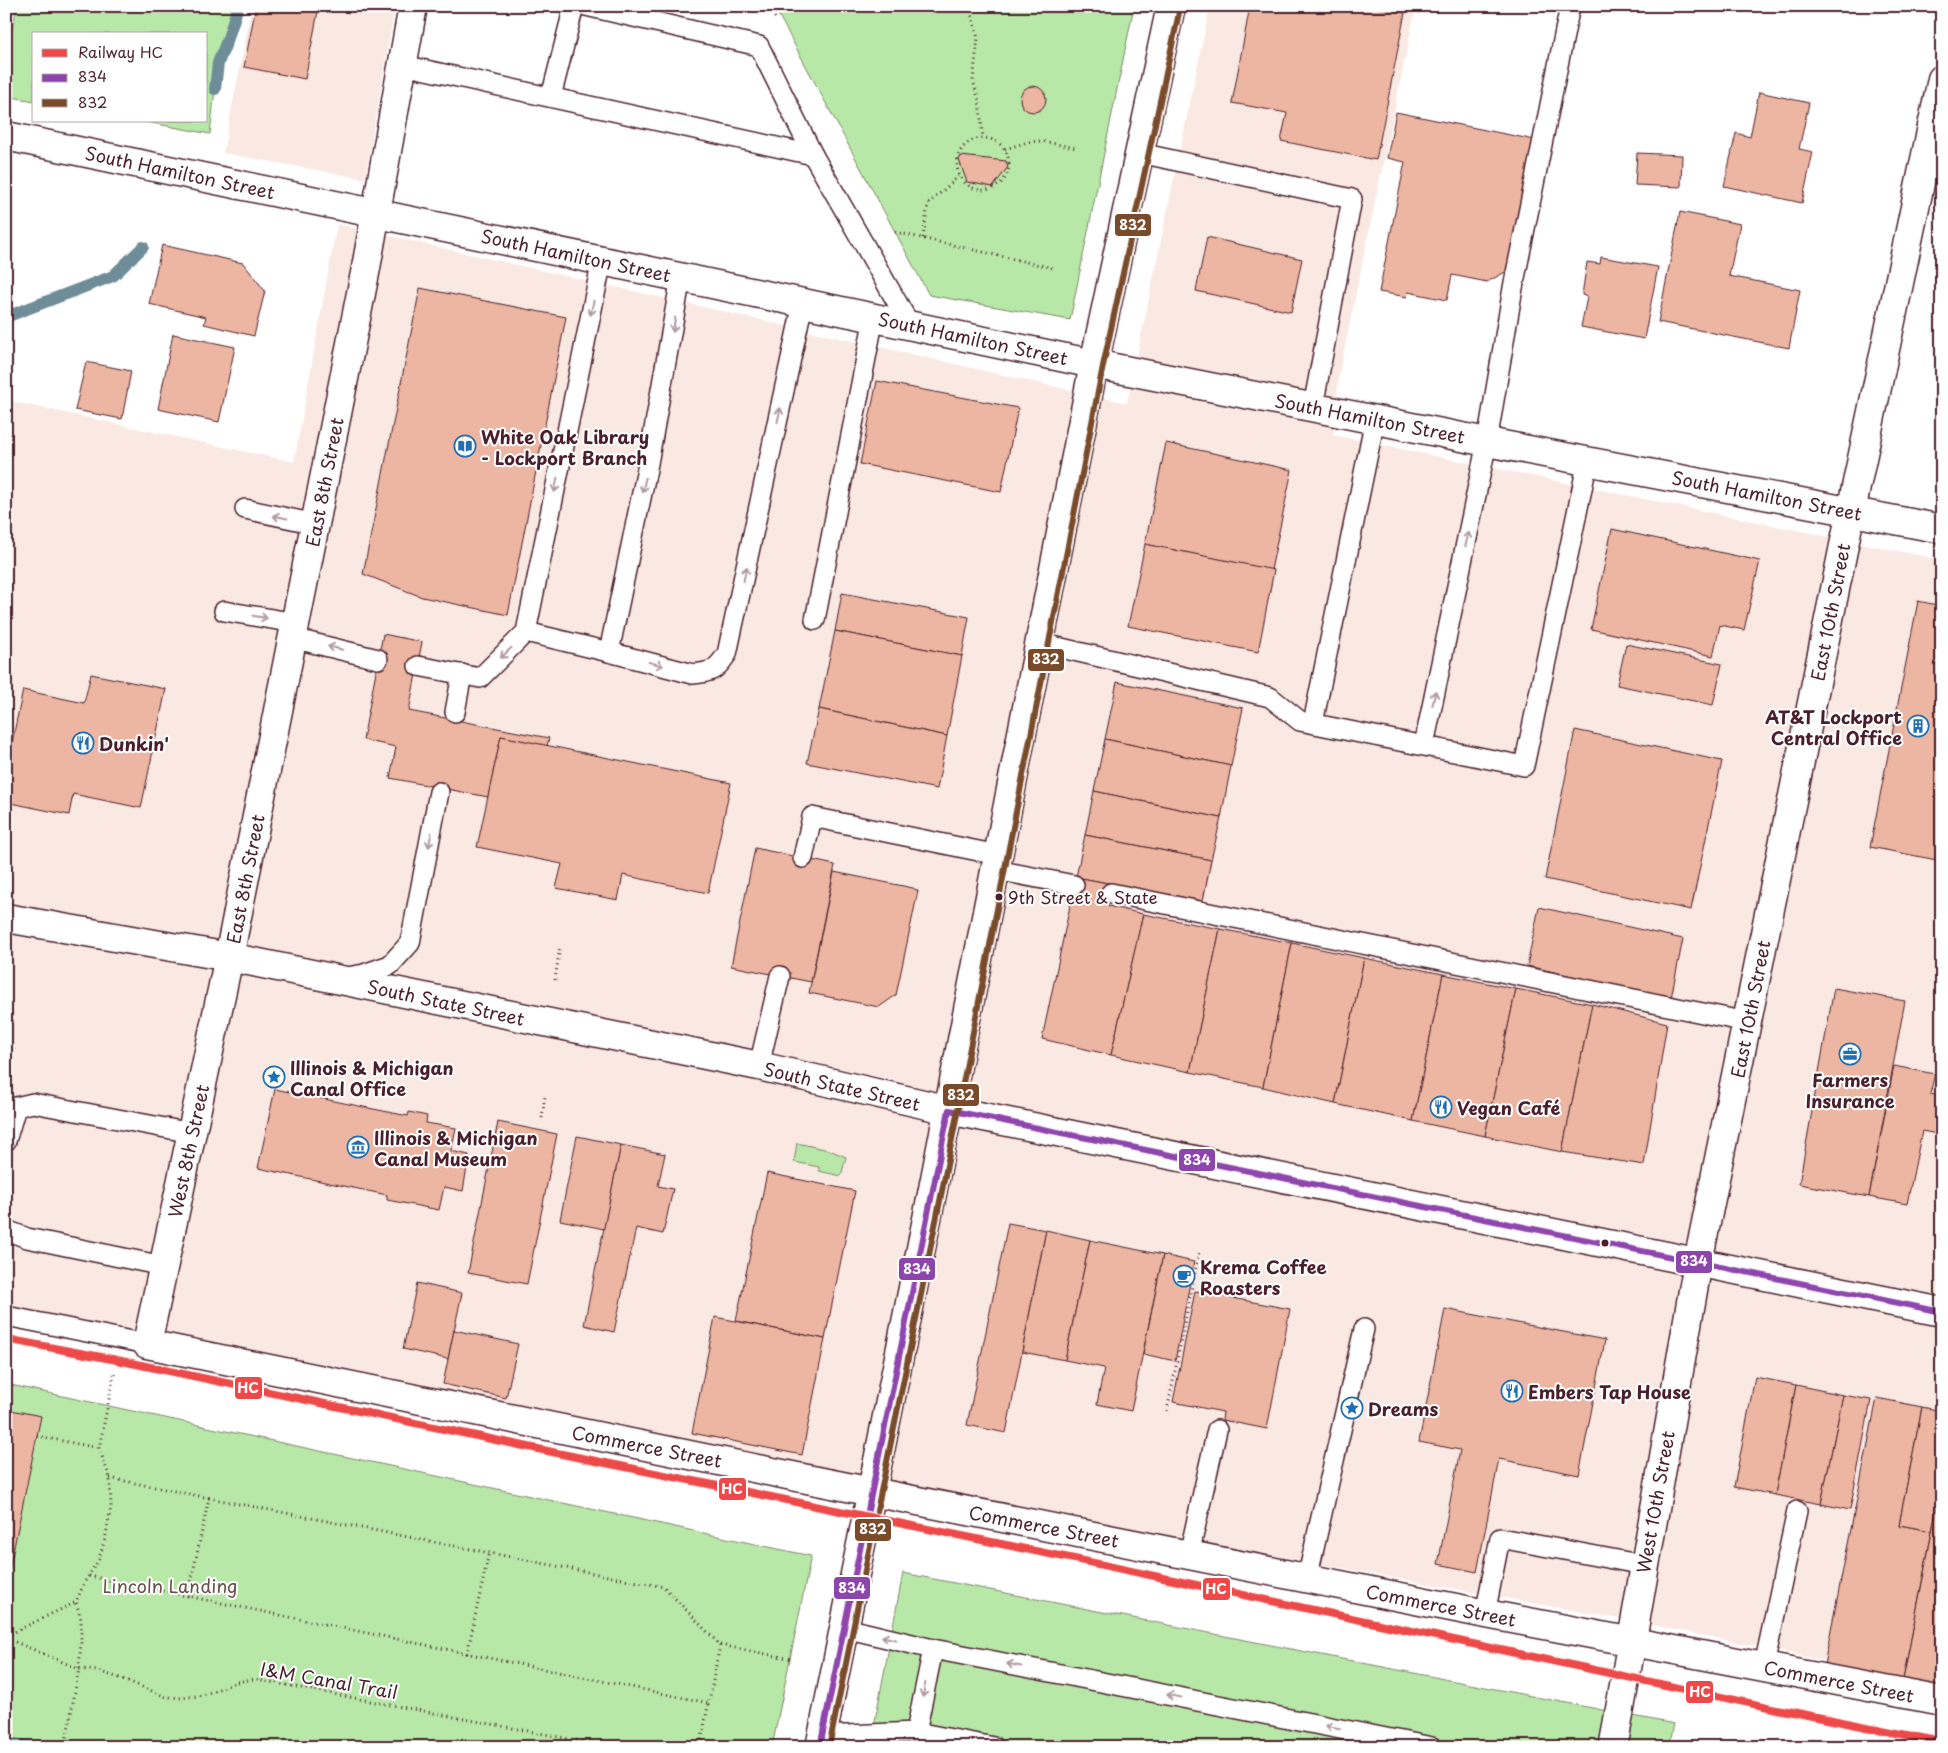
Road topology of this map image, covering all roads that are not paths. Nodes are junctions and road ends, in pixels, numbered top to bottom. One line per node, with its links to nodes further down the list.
1 (413, 6): 6 (street, East 8th Street)
2 (574, 6): 8 (lane)
3 (586, 6): 11 (lane)
4 (1171, 6): 10 (street)
5 (1570, 6): 21 (lane)
6 (403, 64): 8 (lane); 12 (street, East 8th Street)
7 (1942, 80): 24 (street, East 10th Street)
8 (551, 97): 11 (lane)
9 (6, 136): 12 (street, South Hamilton Street)
10 (1140, 153): 18 (street); 19 (lane)
11 (813, 155): 17 (lane)
12 (377, 213): 13 (street, South Hamilton Street); 25 (street, East 8th Street)
13 (602, 260): 14 (street, South Hamilton Street); 30 (lane, one-way to 30)
14 (681, 277): 15 (street, South Hamilton Street); 32 (lane, one-way to 32)
15 (803, 303): 16 (street, South Hamilton Street); 32 (lane, one-way to 15)
16 (874, 317): 17 (street, South Hamilton Street); 28 (lane)
17 (910, 325): 18 (street, South Hamilton Street)
18 (1094, 364): 19 (street, South Hamilton Street); 31 (street)
19 (1313, 407): 20 (street, South Hamilton Street)
20 (1375, 419): 21 (street, South Hamilton Street); 37 (lane)
21 (1487, 442): 22 (street, South Hamilton Street); 38 (lane, one-way to 21)
22 (1588, 460): 24 (street, South Hamilton Street); 38 (lane)
23 (245, 509): 25 (lane, one-way to 23)
24 (1851, 511): 26 (street, South Hamilton Street); 48 (street, East 10th Street)
25 (316, 524): 29 (street, East 8th Street)
26 (1942, 529)
27 (224, 611): 29 (lane, one-way to 29)
28 (815, 620)
29 (294, 631): 33 (lane, one-way to 29); 45 (street, East 8th Street)
30 (526, 632): 32 (lane); 35 (lane, one-way to 35)
31 (1040, 643): 37 (lane); 41 (street)
32 (609, 652)
33 (378, 659)
34 (418, 666): 35 (lane)
35 (462, 674): 36 (lane)
36 (455, 712)
37 (1313, 723): 38 (lane)
38 (1424, 745)
39 (439, 792): 47 (lane, one-way to 47)
40 (803, 858): 41 (lane)
41 (997, 862): 42 (lane); 50 (street)
42 (1074, 885)
43 (1111, 893): 48 (lane)
44 (6, 918): 45 (street, South State Street)
45 (229, 957): 47 (street, South State Street); 51 (street, West 8th Street)
46 (780, 976): 49 (lane)
47 (332, 979): 49 (street, South State Street)
48 (1747, 1022): 54 (street, East 10th Street)
49 (759, 1066): 50 (street, South State Street)
50 (949, 1110): 54 (street, South State Street); 61 (street)
51 (192, 1133): 52 (lane); 55 (street, West 8th Street)
52 (6, 1141)
53 (6, 1230): 55 (lane)
54 (1698, 1262): 56 (street, South State Street); 64 (street, West 10th Street)
55 (164, 1266): 59 (street, West 8th Street)
56 (1942, 1312)
57 (6, 1316): 59 (lane)
58 (1364, 1329): 65 (lane)
59 (146, 1344): 61 (street, Commerce Street)
60 (1217, 1430): 63 (lane)
61 (872, 1492): 63 (street, Commerce Street); 67 (street)
62 (1797, 1511): 70 (lane)
63 (1189, 1555): 65 (street, Commerce Street)
64 (1644, 1565): 66 (lane); 68 (street, West 10th Street)
65 (1308, 1579): 66 (street, Commerce Street)
66 (1485, 1614): 68 (street, Commerce Street)
67 (845, 1628): 69 (lane, one-way to 67); 73 (street)
68 (1631, 1640): 70 (street, Commerce Street); 74 (street, West 10th Street)
69 (933, 1648): 72 (lane, one-way to 72); 76 (lane, one-way to 69)
70 (1764, 1666): 71 (street, Commerce Street)
71 (1942, 1701)
72 (916, 1732): 73 (lane); 75 (lane)
73 (822, 1741)
74 (1613, 1745)
75 (994, 1747)
76 (1432, 1747)

